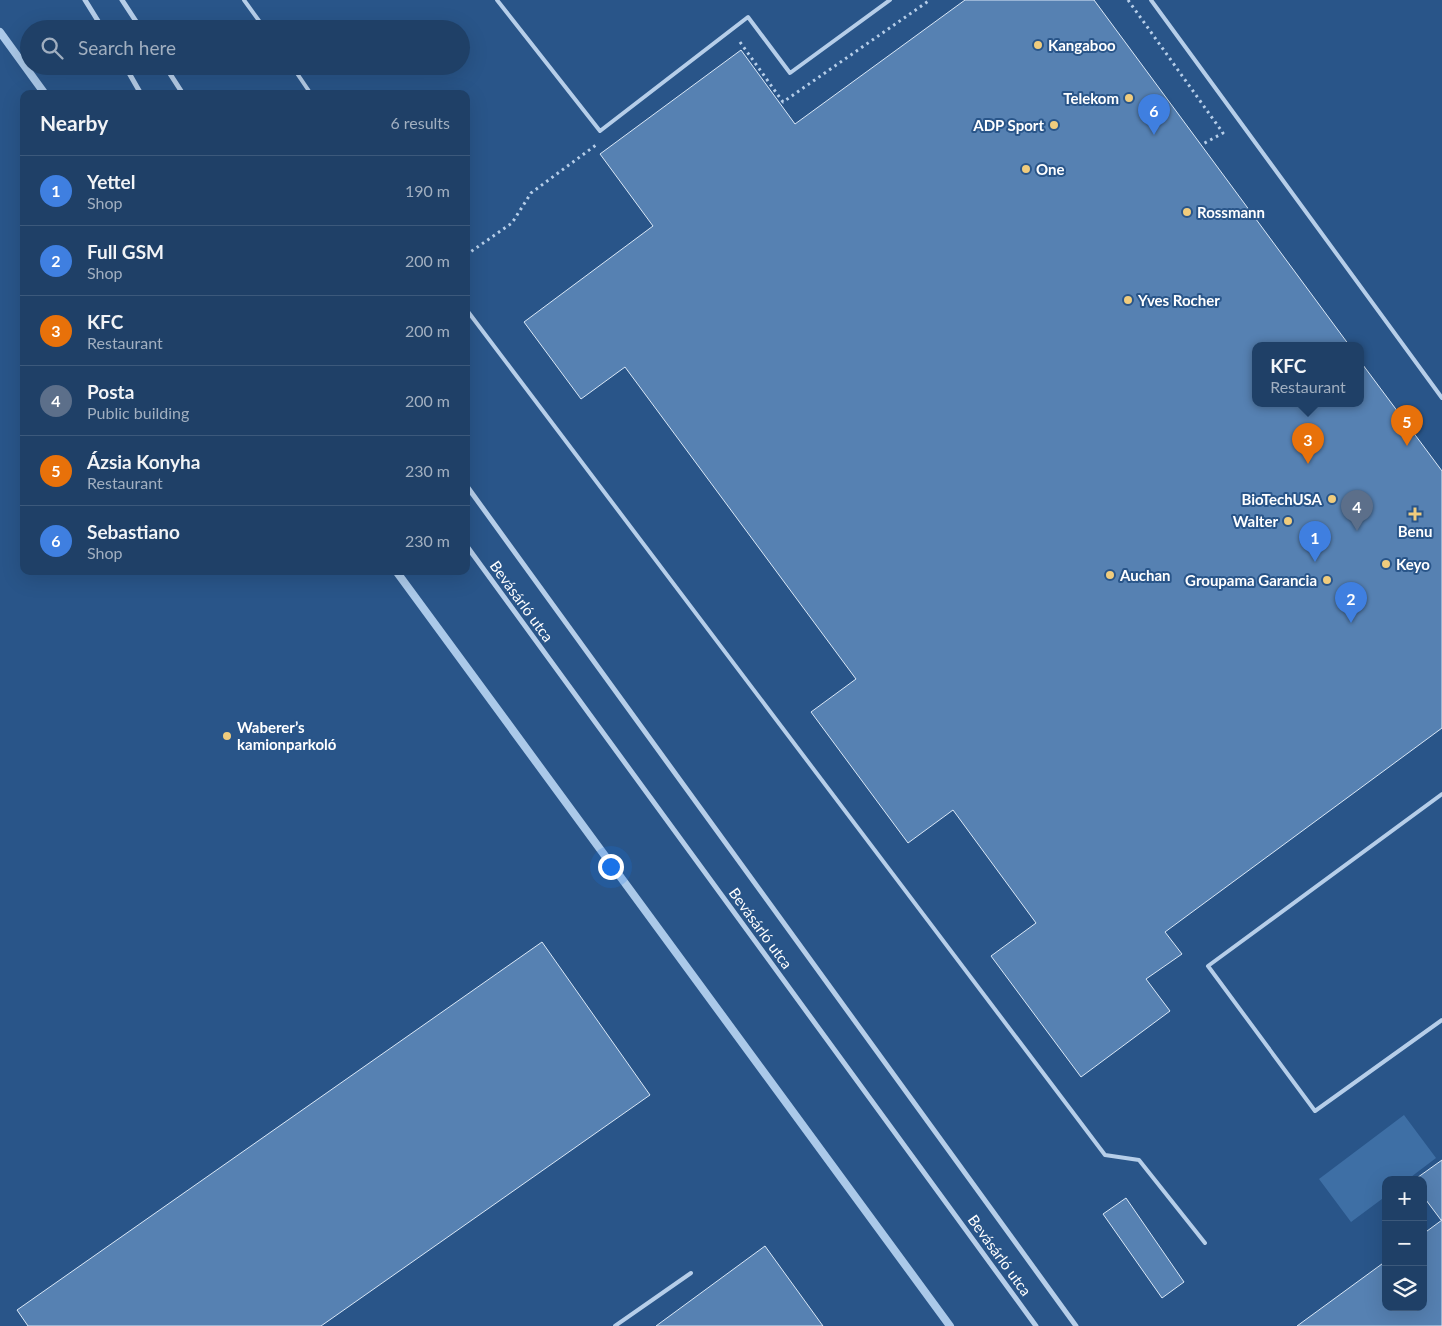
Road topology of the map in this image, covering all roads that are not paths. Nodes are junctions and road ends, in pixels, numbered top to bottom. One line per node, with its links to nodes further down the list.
1 (86, 0): 7 (street)
2 (122, 0): 8 (street)
3 (244, 0): 9 (lane)
4 (497, 0): 5 (lane)
5 (890, 0)
6 (1151, 0): 17 (lane)
7 (98, 20)
8 (135, 20)
9 (258, 20)
10 (130, 75): 13 (street)
11 (171, 75): 14 (street)
12 (298, 75): 15 (lane)
13 (138, 90)
14 (180, 90)
15 (308, 90)
16 (470, 314): 22 (lane)
17 (1442, 398)
18 (470, 491): 26 (street)
19 (470, 550): 25 (street, Bevásárló utca)
20 (1442, 794): 21 (lane)
21 (1442, 1020)
22 (1205, 1243)
23 (691, 1273): 24 (lane)
24 (615, 1326)
25 (1036, 1326)
26 (1076, 1326)

